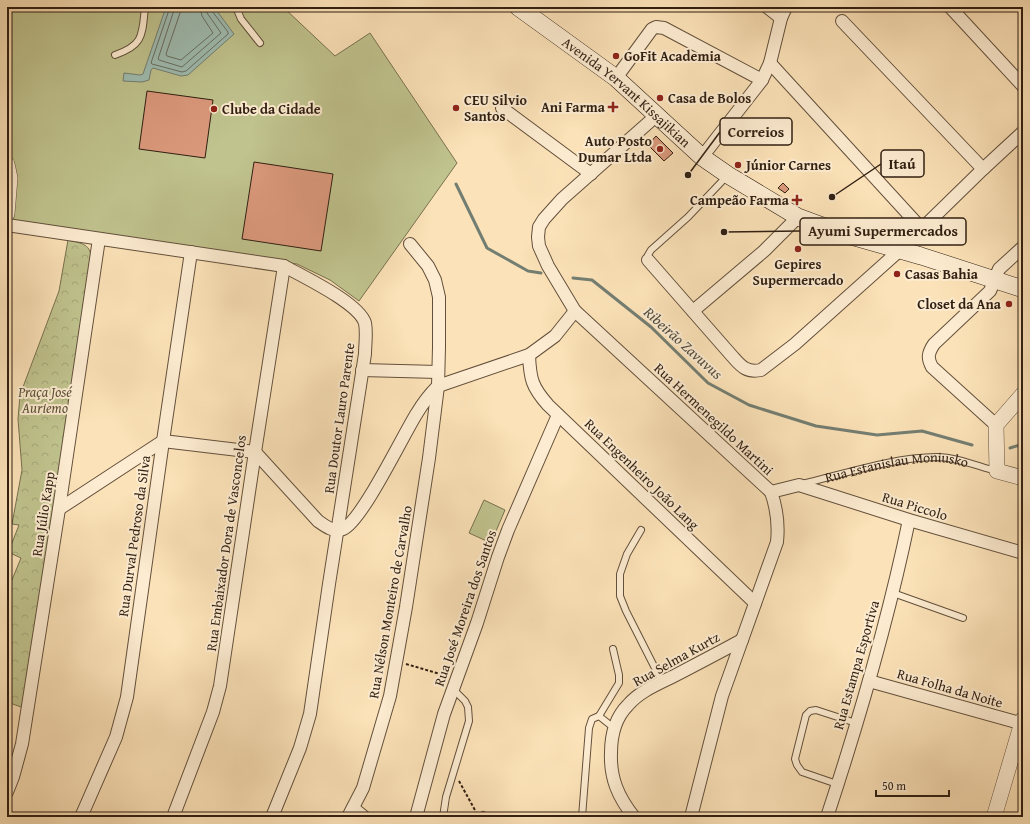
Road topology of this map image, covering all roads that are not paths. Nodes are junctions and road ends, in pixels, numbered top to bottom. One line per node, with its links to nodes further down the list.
1 (145, 7): 9 (lane)
2 (236, 7): 8 (lane)
3 (518, 7): 11 (main road, Avenida Yervant Kissajikian)
4 (767, 7): 6 (street)
5 (950, 7): 13 (street)
6 (784, 12): 10 (street)
7 (842, 21): 19 (street)
8 (260, 43)
9 (115, 55)
10 (770, 64): 12 (street); 25 (street)
11 (616, 78): 12 (street); 15 (main road, Avenida Yervant Kissajikian)
12 (762, 80): 17 (street)
13 (1023, 86)
14 (502, 108): 20 (street)
15 (656, 116): 17 (main road, Avenida Yervant Kissajikian); 20 (street, Rua Hermenegildo Martini)
16 (1023, 132): 19 (street)
17 (702, 157): 21 (main road, Avenida Yervant Kissajikian)
18 (7, 164): 22 (street)
19 (983, 169): 25 (street)
20 (591, 174): 35 (street, Rua Hermenegildo Martini)
21 (728, 175): 23 (main road, Avenida Yervant Kissajikian); 31 (lane)
22 (7, 214)
23 (798, 217): 29 (main road, Avenida Yervant Kissajikian); 36 (street)
24 (7, 225): 26 (street, Rua Doutor Lauro Parente)
25 (921, 228): 29 (street)
26 (99, 239): 30 (street, Rua Doutor Lauro Parente); 50 (street, Rua Júlio Kapp)
27 (410, 244): 39 (street, Rua Nélson Monteiro de Carvalho)
28 (1023, 247): 33 (street)
29 (900, 250): 33 (main road, Avenida Yervant Kissajikian); 36 (street)
30 (191, 252): 32 (street, Rua Doutor Lauro Parente); 44 (street, Rua Durval Pedroso da Silva)
31 (648, 260): 36 (street)
32 (284, 266): 38 (street, Rua Doutor Lauro Parente); 45 (street, Rua Embaixador Dora de Vasconcelos)
33 (994, 281): 34 (main road, Avenida Yervant Kissajikian); 43 (street)
34 (1023, 289)
35 (575, 311): 37 (street); 49 (street, Rua Hermenegildo Martini)
36 (693, 311)
37 (529, 355): 40 (street); 42 (street, Rua Engenheiro João Lang)
38 (362, 370): 39 (street); 52 (street, Rua Doutor Lauro Parente)
39 (438, 372): 40 (street, Rua Nélson Monteiro de Carvalho)
40 (438, 386): 52 (street); 69 (street, Rua Nélson Monteiro de Carvalho)
41 (1023, 394): 43 (street)
42 (558, 414): 56 (street, Rua Engenheiro João Lang); 62 (street, Rua José Moreira dos Santos)
43 (996, 425): 46 (street)
44 (163, 441): 45 (street); 50 (street); 70 (street, Rua Durval Pedroso da Silva)
45 (255, 452): 52 (street); 71 (street, Rua Embaixador Dora de Vasconcelos)
46 (997, 471): 47 (street, Rua Estanislau Moniusko); 48 (lane, Rua Estanislau Moniusko)
47 (1023, 478)
48 (799, 485): 49 (street, Rua Estanislau Moniusko); 51 (street, Rua Piccolo)
49 (771, 492): 56 (street, Rua Hermenegildo Martini)
50 (59, 509): 68 (street, Rua Júlio Kapp)
51 (910, 520): 54 (street, Rua Piccolo); 55 (street, Rua Estampa Esportiva)
52 (338, 530): 72 (street, Rua Doutor Lauro Parente)
53 (641, 530): 61 (lane)
54 (1023, 553)
55 (893, 593): 57 (lane); 60 (street, Rua Estampa Esportiva)
56 (755, 603): 58 (street, Rua Hermenegildo Martini)
57 (963, 618)
58 (742, 640): 61 (street, Rua Selma Kurtz); 78 (street, Rua Hermenegildo Martini)
59 (613, 649): 63 (lane)
60 (869, 681): 64 (street, Rua Estampa Esportiva); 65 (street, Rua Folha da Noite)
61 (662, 682): 66 (street, Rua Selma Kurtz)
62 (453, 689): 74 (street, Rua José Moreira dos Santos); 75 (lane)
63 (599, 716): 66 (lane); 76 (lane)
64 (856, 723): 67 (street, Rua Estampa Esportiva); 67 (lane)
65 (1023, 723): 80 (street)
66 (614, 728): 77 (street, Rua Selma Kurtz)
67 (837, 784): 79 (street, Rua Estampa Esportiva)
68 (7, 792)
69 (351, 813): 73 (street)
70 (81, 817)
71 (173, 817)
72 (272, 817)
73 (364, 817)
74 (416, 817)
75 (443, 817)
76 (582, 817)
77 (634, 817)
78 (691, 817)
79 (826, 817)
80 (994, 817)

